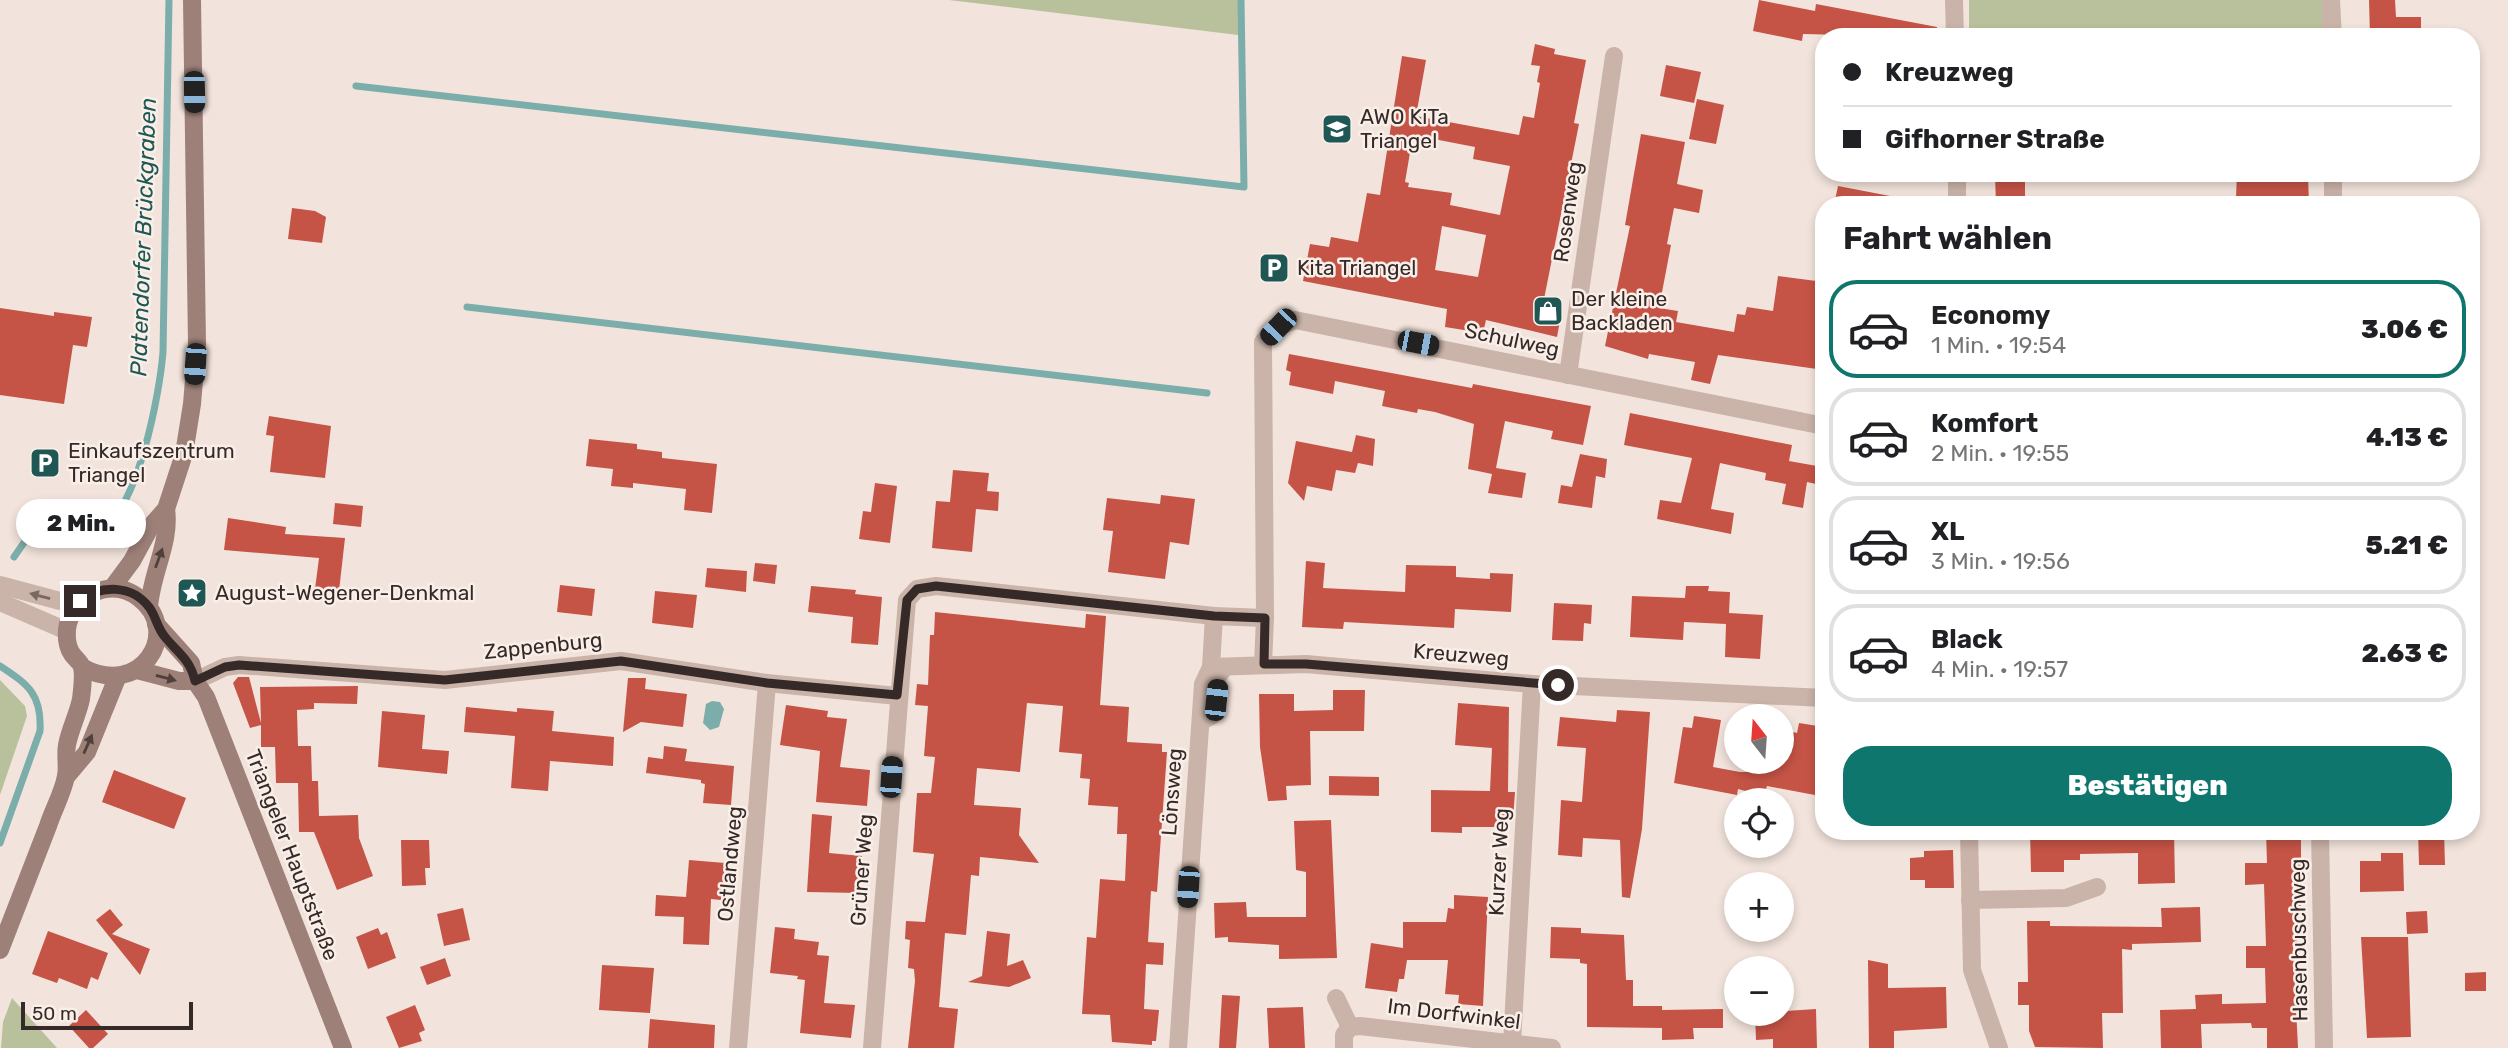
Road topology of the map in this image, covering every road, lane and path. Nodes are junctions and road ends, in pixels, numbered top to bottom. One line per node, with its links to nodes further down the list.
1 (192, 0): 9 (street)
2 (1954, 0): 4 (street)
3 (2331, 0): 5 (street)
4 (1955, 28)
5 (2331, 28)
6 (1614, 56): 7 (street, Rosenweg)
7 (1568, 375): 8 (street, Schulweg); 16 (street, Schulweg)
8 (1815, 424)
9 (166, 509): 11 (street); 14 (street, one-way to 9)
10 (0, 585): 12 (street, one-way to 10)
11 (112, 588): 12 (street); 14 (street)
12 (80, 601): 17 (street)
13 (0, 602): 17 (street)
14 (152, 616): 21 (street); 23 (street, Triangeler Hauptstraße)
15 (1214, 616): 16 (street); 20 (street, Lönsweg); 26 (street)
16 (1265, 618): 18 (street, Schulweg)
17 (67, 631): 19 (street)
18 (1264, 664): 20 (street, Kreuzweg); 25 (street, Kreuzweg)
19 (82, 667): 22 (street); 28 (street)
20 (1220, 667): 40 (street, Lönsweg)
21 (137, 670): 22 (street); 23 (street, one-way to 23)
22 (117, 678): 28 (street, one-way to 22)
23 (195, 681): 24 (street, Zappenburg); 37 (street, Triangeler Hauptstraße)
24 (767, 683): 26 (street, Zappenburg); 38 (street, Ostlandweg)
25 (1532, 684): 27 (street, Kreuzweg); 36 (street, Kurzer Weg)
26 (897, 695): 39 (street, Grüner Weg)
27 (1815, 698)
28 (66, 777): 33 (street)
29 (1969, 840): 32 (street)
30 (2320, 840): 44 (street, Hasenbuschweg)
31 (2097, 887): 32 (street)
32 (1970, 900): 43 (street)
33 (0, 950)
34 (1336, 998): 35 (street)
35 (1350, 1027): 36 (street, Im Dorfwinkel); 41 (street)
36 (1512, 1043): 42 (street, Im Dorfwinkel)
37 (343, 1048)
38 (738, 1048)
39 (872, 1048)
40 (1178, 1048)
41 (1344, 1048)
42 (1552, 1048)
43 (1999, 1048)
44 (2324, 1048)

